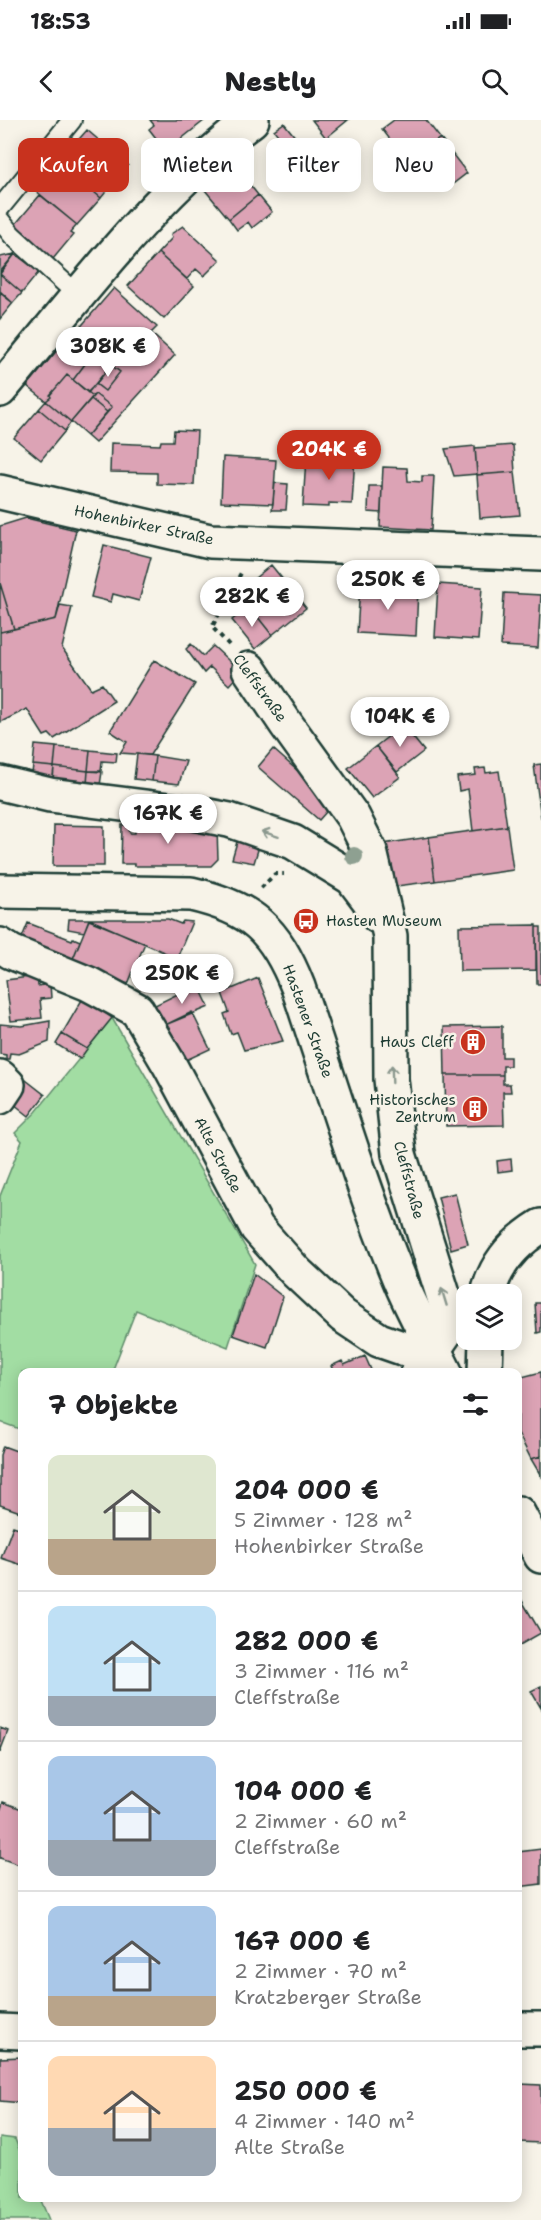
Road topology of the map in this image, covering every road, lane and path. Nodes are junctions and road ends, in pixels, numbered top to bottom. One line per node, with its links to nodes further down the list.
1 (72, 120): 3 (lane)
2 (252, 120): 5 (street)
3 (0, 208)
4 (0, 220): 5 (lane)
5 (79, 296): 6 (street)
6 (0, 390)
7 (0, 492): 8 (street, Hohenbirker Straße)
8 (253, 543): 9 (street, Hohenbirker Straße); 10 (path, Cleffstraße)
9 (541, 554)
10 (249, 669): 12 (street, Cleffstraße)
11 (0, 783): 13 (street, one-way to 11)
12 (358, 827): 13 (street); 17 (street, Cleffstraße)
13 (322, 860): 17 (street)
14 (286, 874): 16 (path)
15 (0, 891): 16 (street, Hastener Straße)
16 (238, 908): 24 (street, Hastener Straße)
17 (390, 936): 24 (street, Cleffstraße, one-way to 17)
18 (4, 952): 24 (street, Alte Straße)
19 (0, 1077): 20 (street)
20 (0, 1097)
21 (541, 1226): 22 (street)
22 (491, 1284)
23 (485, 1350): 25 (street)
24 (432, 1365)
25 (484, 1368)
26 (522, 1520): 27 (street)
27 (541, 1556)
28 (522, 2029): 29 (street)
29 (541, 2029)
30 (0, 2031): 31 (street)
31 (18, 2032)

